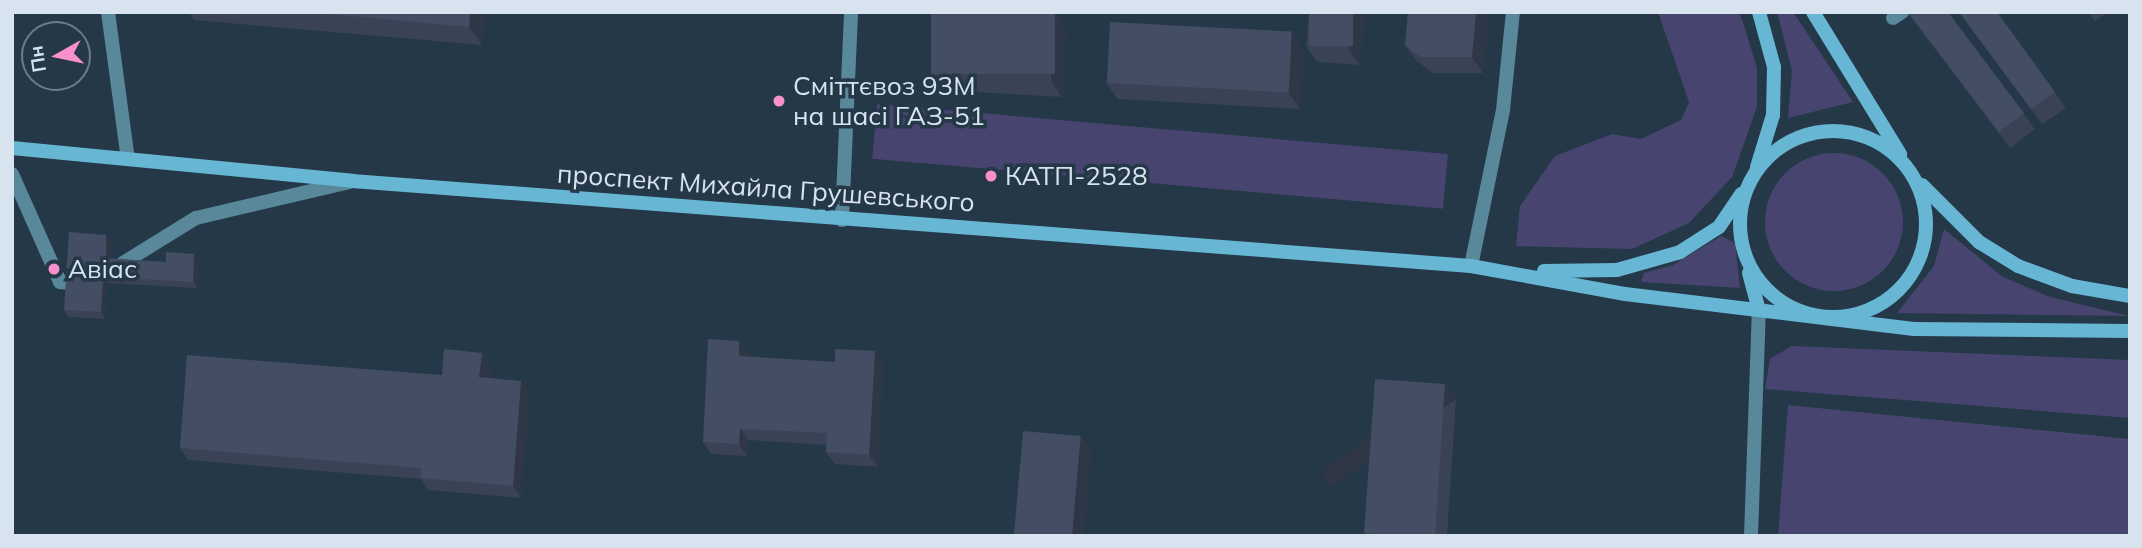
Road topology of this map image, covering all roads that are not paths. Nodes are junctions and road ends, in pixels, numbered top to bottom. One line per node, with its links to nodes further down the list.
1 (108, 12): 7 (street)
2 (851, 12): 12 (street)
3 (1513, 12): 15 (street)
4 (1759, 12): 10 (street)
5 (1813, 12): 8 (street)
6 (12, 148): 7 (street, проспект Михайла Грушевського)
7 (128, 159): 11 (street, проспект Михайла Грушевського)
8 (1908, 167): 10 (street); 18 (street); 20 (street)
9 (12, 174): 17 (street)
10 (1754, 174): 13 (street); 16 (street, проспект Михайла Грушевського)
11 (352, 181): 12 (street, проспект Михайла Грушевського); 14 (street)
12 (842, 220): 15 (street, проспект Михайла Грушевського)
13 (1746, 258): 19 (street); 20 (street)
14 (123, 263)
15 (1471, 266): 16 (street, проспект Михайла Грушевського)
16 (1517, 271): 19 (street, проспект Михайла Грушевського)
17 (72, 283)
18 (2130, 296)
19 (1759, 310): 20 (street, проспект Михайла Грушевського); 22 (street)
20 (1822, 317): 21 (street, проспект Михайла Грушевського)
21 (2130, 331)
22 (1751, 536)

